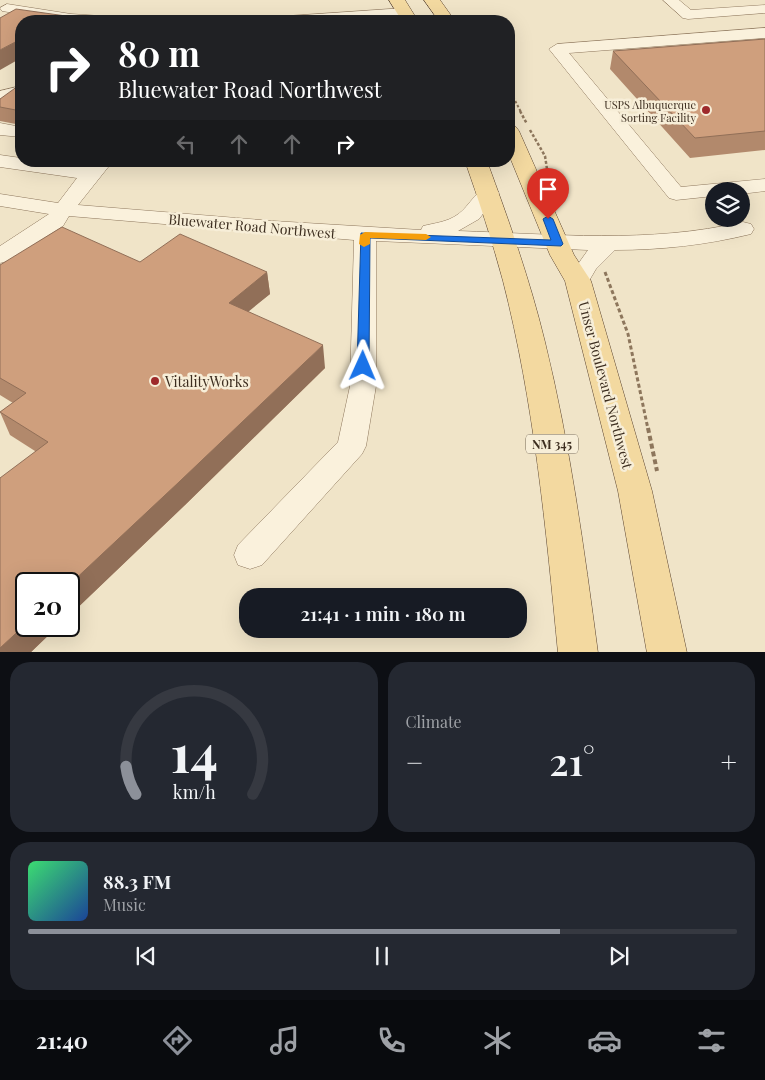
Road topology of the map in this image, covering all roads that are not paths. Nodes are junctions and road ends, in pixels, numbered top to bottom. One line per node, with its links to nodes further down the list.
1 (22, 0): 5 (street)
2 (432, 0): 9 (main road)
3 (670, 0): 4 (street)
4 (765, 9)
5 (4, 10): 7 (street)
6 (404, 11): 8 (street)
7 (46, 15)
8 (352, 15)
9 (443, 15)
10 (765, 33): 21 (street)
11 (15, 92): 12 (street)
12 (0, 96)
13 (0, 129): 14 (street)
14 (15, 131)
15 (515, 145): 29 (main road, Unser Boulevard Northwest)
16 (0, 161): 17 (street)
17 (15, 162)
18 (83, 167): 20 (street)
19 (478, 167): 22 (main road, NM 345)
20 (96, 168): 24 (street)
21 (765, 184)
22 (489, 193): 28 (street); 30 (main road, NM 345)
23 (4, 205): 24 (street, Bluewater Road Northwest)
24 (64, 209): 27 (street, Bluewater Road Northwest); 32 (street)
25 (765, 227): 26 (street, Bluewater Road Northwest)
26 (743, 229): 29 (street, Bluewater Road Northwest); 31 (street, Bluewater Road Northwest)
27 (365, 235): 28 (street, Bluewater Road Northwest); 34 (street)
28 (404, 236): 30 (street, Bluewater Road Northwest)
29 (555, 237): 30 (street, Bluewater Road Northwest); 31 (street, Bluewater Road Northwest); 33 (main road, Unser Boulevard Northwest)
30 (505, 240): 35 (main road, NM 345)
31 (610, 243): 33 (street)
32 (0, 256)
33 (578, 281): 36 (main road, Unser Boulevard Northwest)
34 (250, 555)
35 (578, 652)
36 (667, 652)

